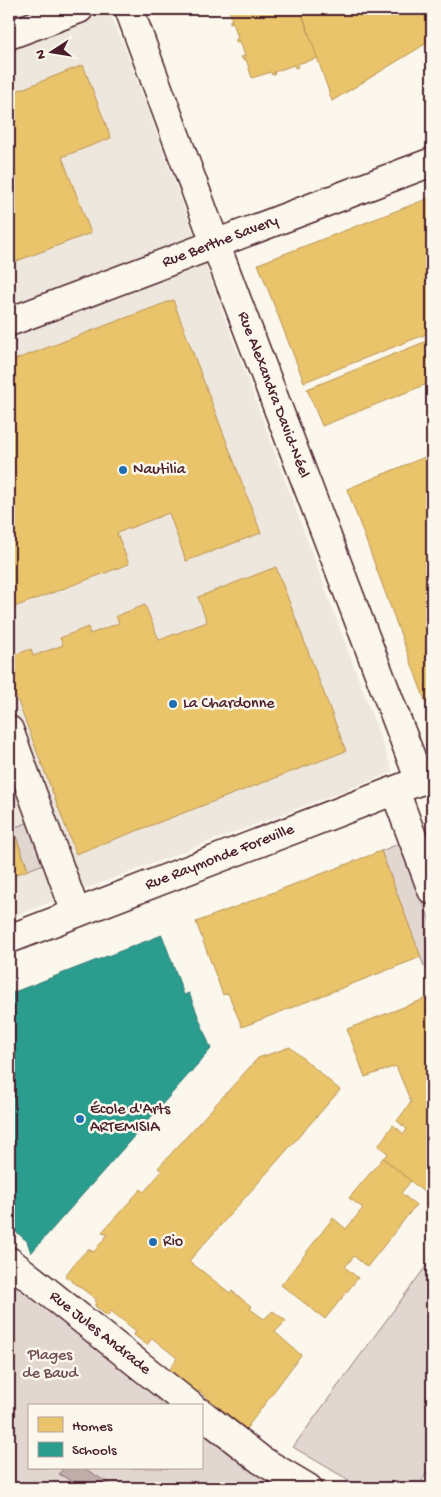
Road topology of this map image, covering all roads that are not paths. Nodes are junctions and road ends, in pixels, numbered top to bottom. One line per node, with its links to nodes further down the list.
1 (79, 9): 3 (street)
2 (129, 9): 5 (street, Rue Alexandra David-Néel)
3 (9, 35)
4 (432, 162): 5 (street, Rue Berthe Savery)
5 (215, 243): 6 (street, Rue Berthe Savery); 8 (street, Rue Alexandra David-Néel)
6 (9, 322)
7 (9, 730): 11 (street)
8 (426, 778): 9 (street, Rue Raymonde Foreville)
9 (395, 791): 10 (street); 11 (street, Rue Raymonde Foreville)
10 (432, 890)
11 (76, 913): 12 (street, Rue Raymonde Foreville)
12 (9, 940)
13 (9, 1261): 14 (street, Rue Jules Andrade)
14 (188, 1404)
15 (202, 1415): 16 (street)
16 (308, 1488)

